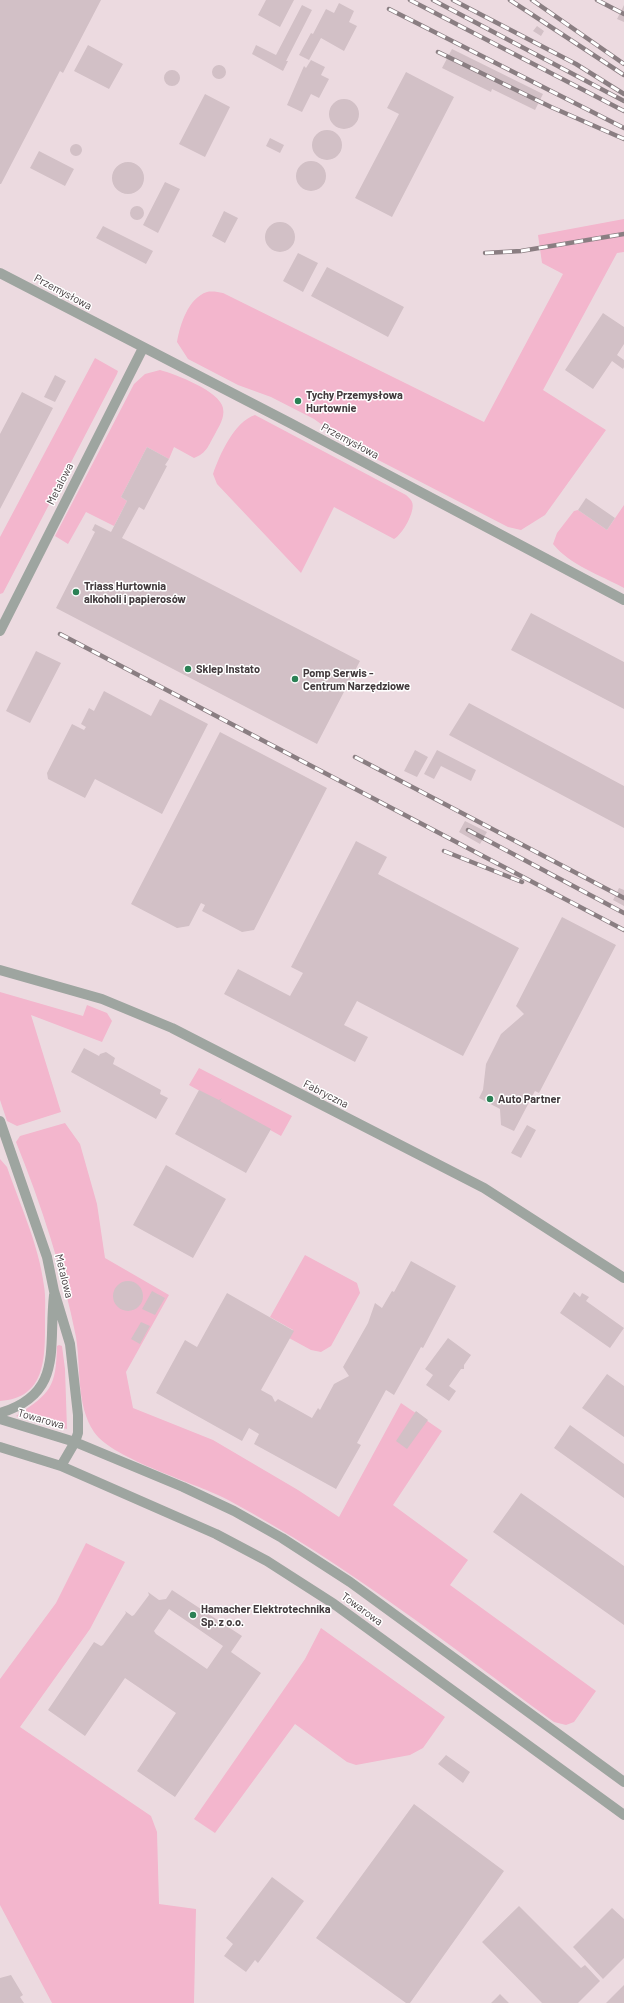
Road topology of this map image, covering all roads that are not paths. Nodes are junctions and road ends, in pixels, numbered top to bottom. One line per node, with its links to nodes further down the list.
1 (0, 273): 2 (street, Przemysłowa)
2 (143, 348): 3 (street, Przemysłowa); 4 (street, Metalowa)
3 (624, 600)
4 (0, 631)
5 (0, 970): 7 (street, Fabryczna)
6 (0, 1121): 8 (street, Metalowa)
7 (624, 1278)
8 (54, 1291): 9 (street); 11 (street, Metalowa)
9 (0, 1413)
10 (0, 1420): 11 (street, Towarowa)
11 (76, 1442): 13 (street, Towarowa); 14 (street, Towarowa)
12 (0, 1447): 13 (street, Towarowa)
13 (61, 1466): 15 (street, Towarowa)
14 (624, 1782)
15 (624, 1815)

